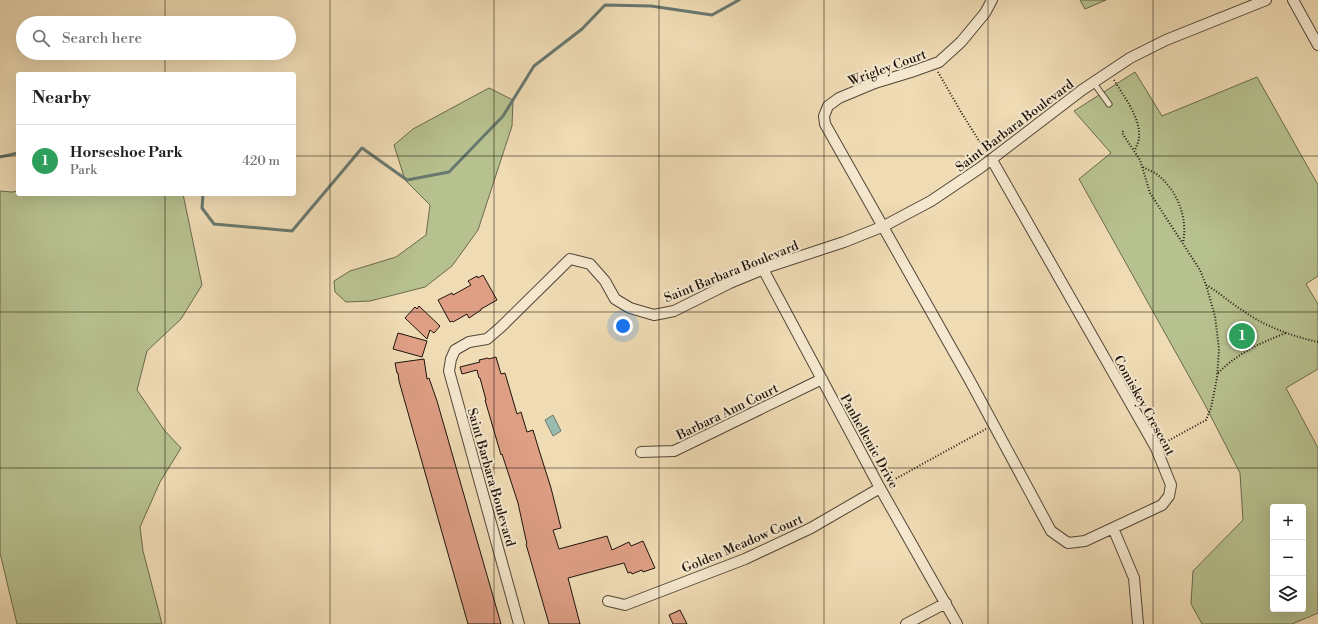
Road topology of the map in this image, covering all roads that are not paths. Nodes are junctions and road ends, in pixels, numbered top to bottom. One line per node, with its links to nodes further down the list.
1 (992, 0): 8 (street, Wrigley Court)
2 (1266, 0): 5 (street, Saint Barbara Boulevard)
3 (1293, 0): 4 (street)
4 (1318, 46)
5 (1094, 82): 6 (lane); 7 (street, Saint Barbara Boulevard)
6 (1109, 104)
7 (992, 160): 8 (street, Saint Barbara Boulevard); 13 (street, Comiskey Crescent)
8 (882, 227): 9 (street, Saint Barbara Boulevard); 13 (street, Comiskey Crescent)
9 (763, 269): 10 (street, Panhellenic Drive); 16 (street, Saint Barbara Boulevard)
10 (822, 379): 11 (street, Barbara Ann Court); 12 (street, Panhellenic Drive)
11 (641, 452)
12 (880, 488): 14 (street, Golden Meadow Court); 15 (street, Panhellenic Drive)
13 (1113, 528): 19 (street)
14 (608, 600)
15 (946, 604): 17 (street); 18 (street, Panhellenic Drive)
16 (519, 624)
17 (906, 624)
18 (957, 624)
19 (1138, 624)

